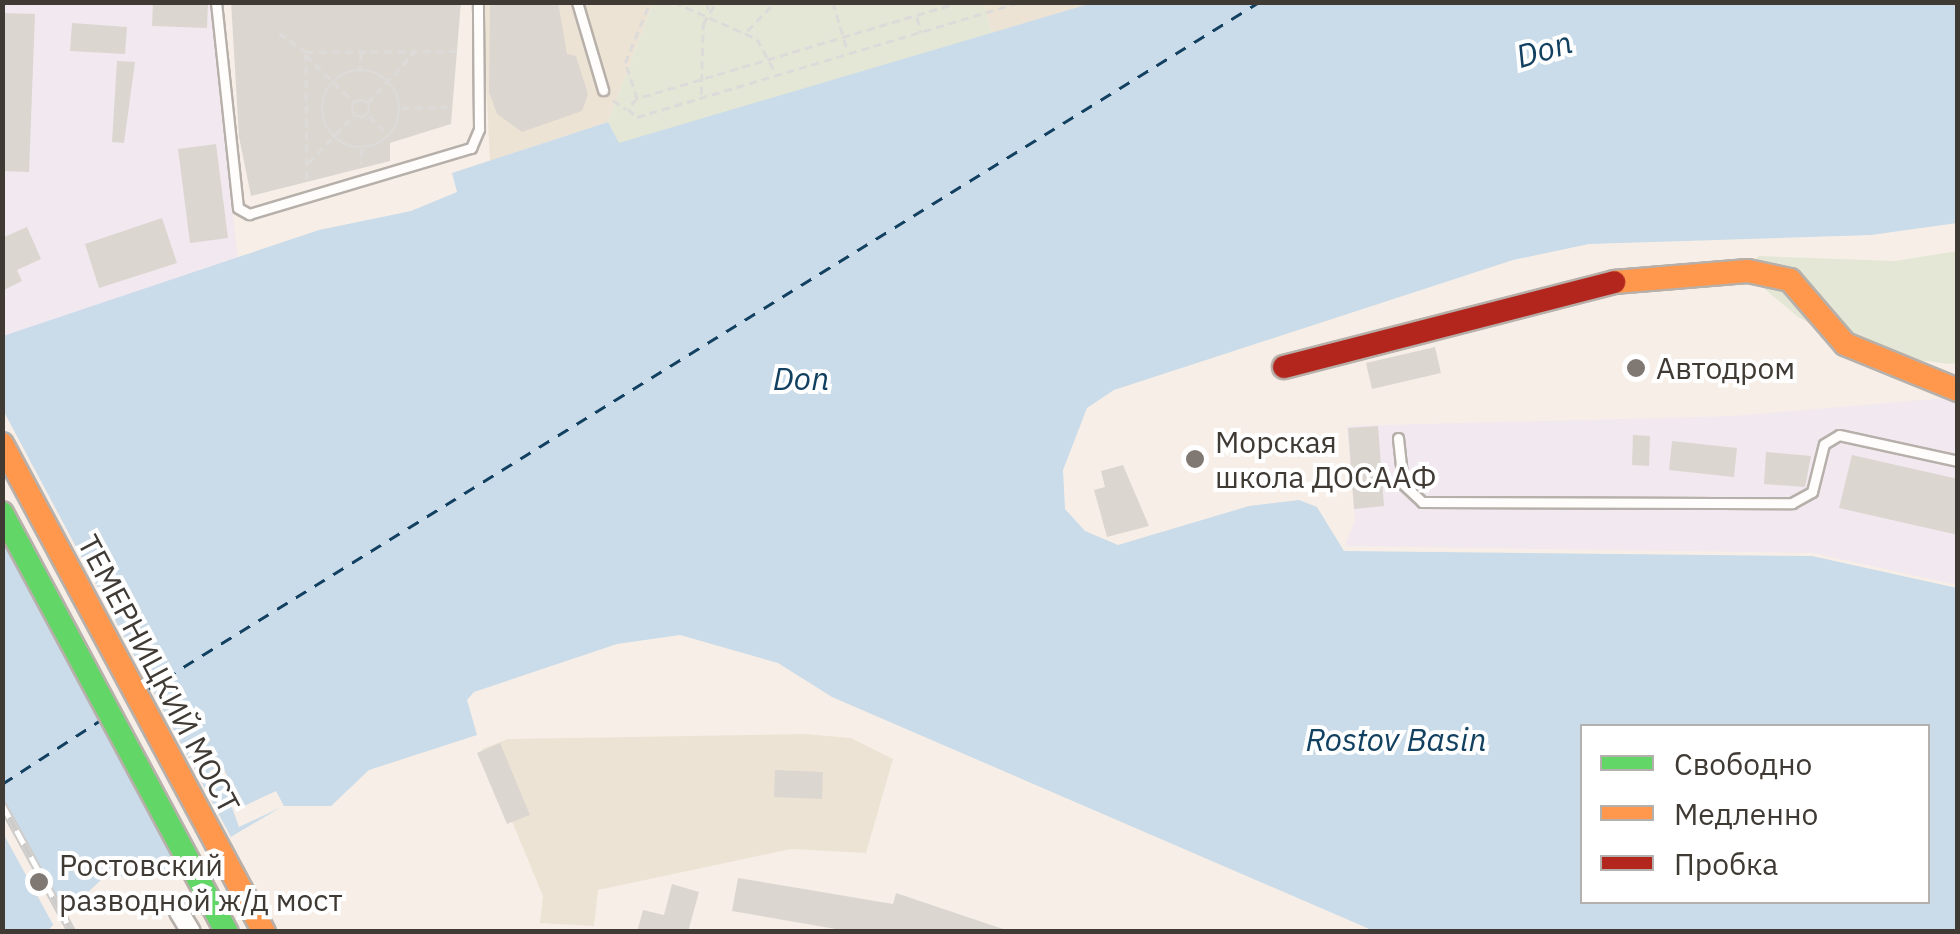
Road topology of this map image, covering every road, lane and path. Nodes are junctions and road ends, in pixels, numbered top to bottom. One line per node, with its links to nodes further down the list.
1 (216, 2): 2 (lane)
2 (478, 2)
3 (577, 2): 34 (lane)
4 (650, 2): 36 (path)
5 (674, 2): 18 (path)
6 (707, 2): 16 (path)
7 (716, 2): 16 (path)
8 (775, 2): 19 (path)
9 (834, 2): 22 (path)
10 (930, 2): 14 (path)
11 (962, 2): 14 (path)
12 (986, 2): 15 (path)
13 (1021, 2): 15 (path)
14 (933, 11): 17 (path)
15 (989, 12): 20 (path)
16 (709, 13): 18 (path)
17 (916, 15): 20 (path); 22 (path)
18 (705, 19): 19 (path); 32 (path)
19 (746, 32): 28 (path)
20 (921, 32): 26 (path)
21 (280, 33): 27 (path)
22 (844, 36): 26 (path); 28 (path)
23 (457, 51): 25 (path)
24 (361, 52): 25 (path); 27 (path); 29 (path)
25 (416, 52): 31 (path)
26 (849, 53): 30 (path)
27 (306, 54): 33 (path); 40 (path)
28 (770, 58): 30 (path); 32 (path)
29 (361, 69): 31 (path); 33 (path)
30 (776, 74): 35 (path)
31 (388, 80): 38 (path); 42 (path)
32 (697, 80): 35 (path); 36 (path)
33 (333, 81): 37 (path); 41 (path)
34 (603, 90): 43 (path)
35 (702, 97): 43 (path)
36 (637, 99): 43 (path)
37 (355, 102): 38 (path); 44 (path)
38 (366, 102): 45 (path)
39 (448, 107): 42 (path)
40 (306, 108): 41 (path); 49 (path)
41 (322, 108): 47 (path)
42 (401, 108): 46 (path)
43 (628, 109)
44 (354, 116): 45 (path); 47 (path)
45 (368, 116): 46 (path)
46 (389, 136): 48 (path)
47 (334, 137): 48 (path); 49 (path)
48 (362, 148): 50 (path)
49 (307, 164): 51 (path)
50 (362, 164)
51 (307, 179)
52 (1284, 368): 53 (main road)
53 (1958, 390)
54 (1398, 438): 56 (lane)
55 (2, 444): 61 (main road, ТЕМЕРНИЦКИЙ МОСТ)
56 (1958, 462)
57 (2, 513): 60 (main road, ТЕМЕРНИЦКИЙ МОСТ)
58 (179, 912): 59 (street)
59 (191, 932)
60 (227, 932)
61 (264, 932)

